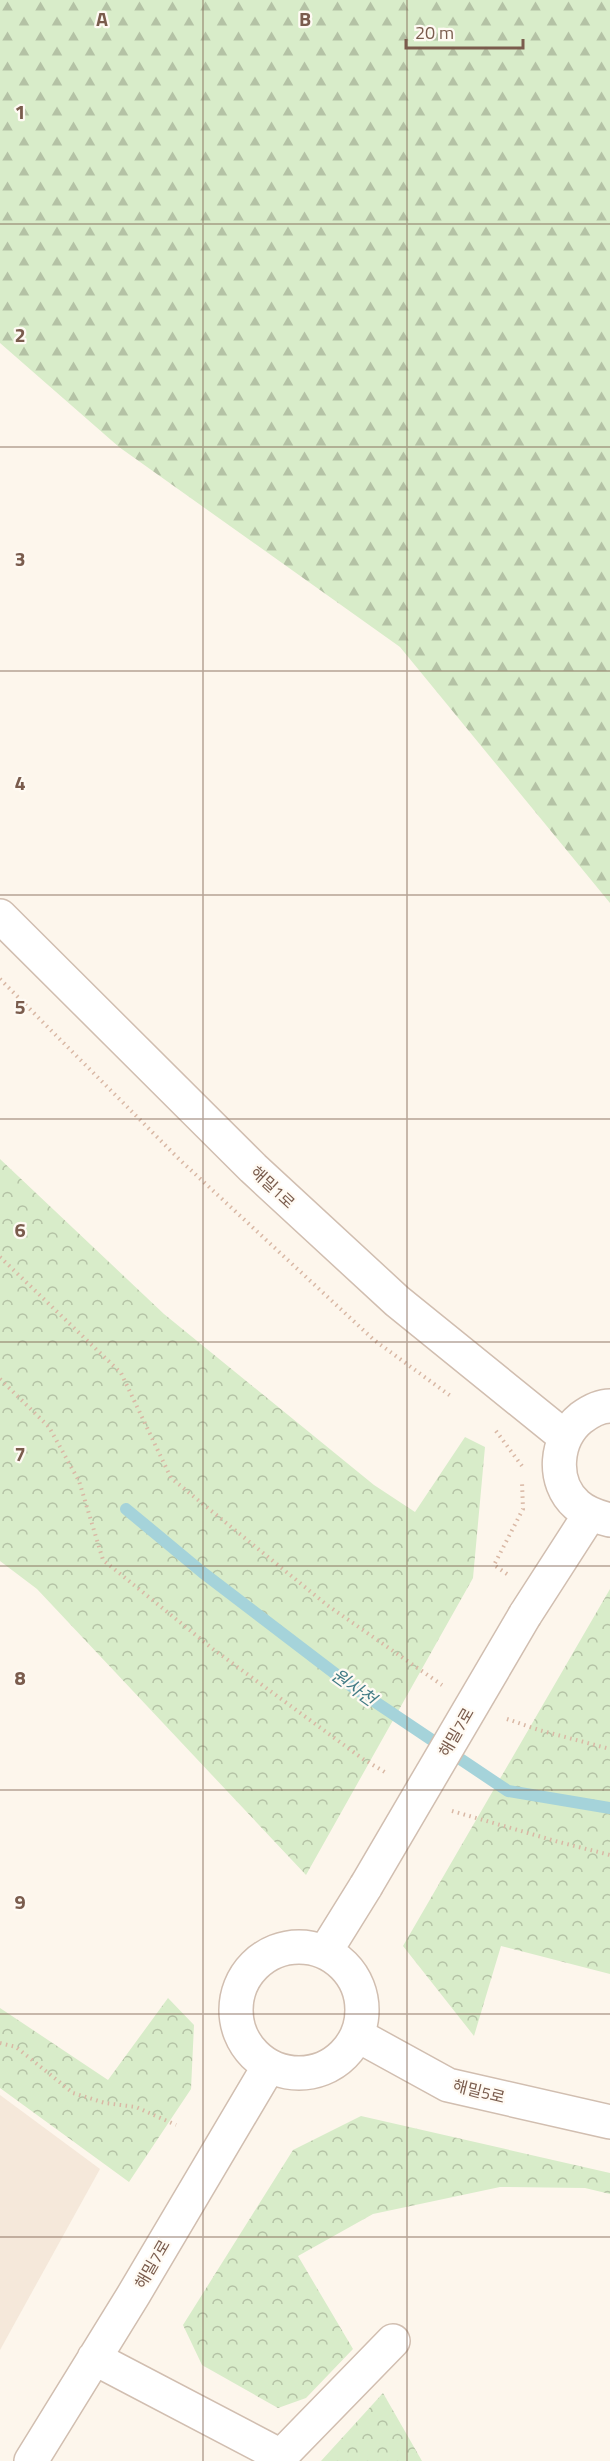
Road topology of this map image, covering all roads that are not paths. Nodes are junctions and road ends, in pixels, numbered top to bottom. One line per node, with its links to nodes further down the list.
1 (0, 916): 3 (street, 해밀1로)
2 (610, 1406): 3 (street)
3 (565, 1437): 4 (street)
4 (600, 1517): 5 (street, 해밀7로, bridge)
5 (325, 1952): 6 (street); 7 (street)
6 (357, 2035): 7 (street); 8 (street, 해밀5로)
7 (268, 2066): 10 (street, 해밀7로)
8 (610, 2122)
9 (393, 2341): 10 (street)
10 (94, 2358): 11 (street, 해밀7로)
11 (31, 2461)

